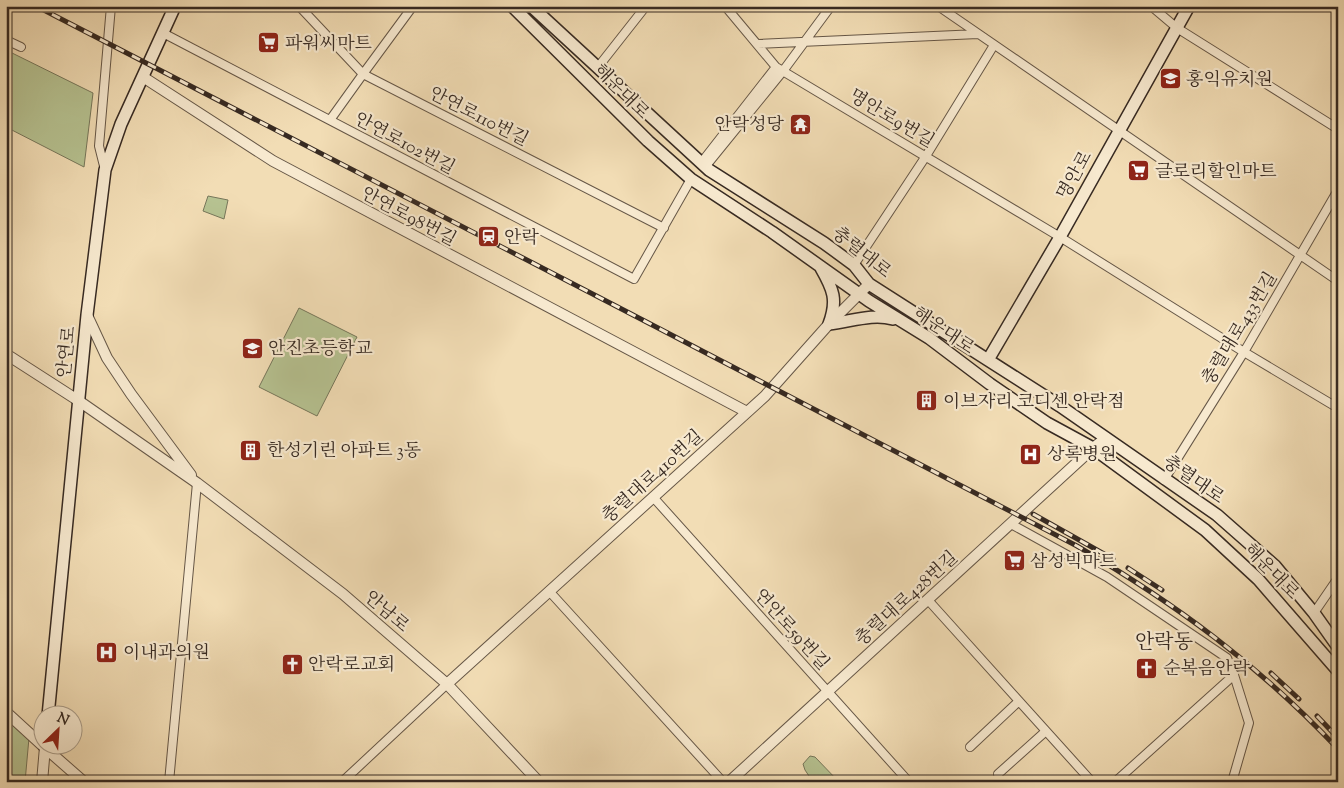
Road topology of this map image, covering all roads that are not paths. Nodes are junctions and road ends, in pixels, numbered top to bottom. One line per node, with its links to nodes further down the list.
1 (111, 6): 30 (street)
2 (175, 6): 14 (main road, 안연로)
3 (299, 6): 23 (street, 안연로110번길)
4 (413, 6): 23 (street)
5 (510, 6): 31 (main road, 해운대로)
6 (646, 6): 21 (street)
7 (725, 6): 18 (street, 명안로9번길)
8 (831, 6): 17 (street)
9 (938, 6): 15 (street)
10 (1151, 6): 13 (street)
11 (1189, 6): 13 (main road, 명안로)
12 (533, 8): 21 (main road, 충렬대로)
13 (1177, 28): 26 (street); 27 (main road, 명안로)
14 (163, 33): 24 (main road, 안연로); 25 (street, 안연로102번길)
15 (978, 34): 17 (street); 19 (street)
16 (6, 40): 20 (street)
17 (804, 42): 18 (street); 22 (street)
18 (758, 44): 22 (street, 명안로9번길)
19 (994, 45): 27 (street); 28 (street)
20 (21, 47)
21 (598, 67): 29 (main road, 충렬대로)
22 (780, 69): 28 (street, 명안로9번길); 29 (street)
23 (363, 74): 25 (street); 33 (street, 안연로110번길)
24 (143, 77): 30 (main road, 안연로); 49 (street, 안연로98번길)
25 (330, 120): 33 (street, 안연로102번길)
26 (1338, 129)
27 (1119, 131): 34 (main road, 명안로); 35 (street)
28 (926, 156): 34 (street, 명안로9번길); 36 (street)
29 (703, 165): 36 (main road, 충렬대로)
30 (105, 170): 41 (main road, 안연로)
31 (691, 179): 33 (street); 37 (main road, 해운대로)
32 (1338, 190): 35 (street, 충렬대로433번길)
33 (664, 228)
34 (1060, 237): 44 (street, 명안로9번길); 46 (main road, 명안로)
35 (1300, 255): 38 (street); 44 (street, 충렬대로433번길)
36 (854, 265): 39 (main road, 충렬대로)
37 (820, 266): 40 (main road, 해운대로); 43 (main road)
38 (1338, 282)
39 (869, 284): 40 (street, 충렬대로410번길); 46 (main road, 충렬대로)
40 (859, 293): 42 (main road, 해운대로); 43 (street, 충렬대로410번길)
41 (87, 315): 47 (main road, 안연로); 53 (street, 안남로)
42 (900, 321): 43 (main road); 51 (main road, 해운대로)
43 (829, 324): 49 (street, 충렬대로410번길)
44 (1244, 352): 48 (street, 명안로9번길); 52 (street, 충렬대로433번길)
45 (6, 354): 47 (street, 안남로)
46 (988, 360): 50 (main road, 충렬대로)
47 (79, 401): 53 (street, 안남로); 66 (main road, 안연로)
48 (1338, 408)
49 (747, 412): 54 (street, 충렬대로410번길)
50 (1106, 438): 51 (street, 충렬대로428번길); 52 (main road, 충렬대로)
51 (1092, 448): 55 (street, 충렬대로428번길); 61 (main road, 해운대로)
52 (1164, 480): 59 (main road, 충렬대로)
53 (197, 483): 63 (street, 안남로); 77 (street)
54 (653, 497): 57 (street, 충렬대로410번길); 64 (street, 연안로59번길)
55 (1011, 524): 58 (street, 충렬대로428번길); 62 (street)
56 (1338, 578): 59 (street)
57 (549, 591): 63 (street, 충렬대로410번길); 79 (street)
58 (928, 600): 64 (street, 충렬대로428번길); 65 (street)
59 (1314, 613): 60 (main road, 충렬대로)
60 (1338, 647)
61 (1338, 671)
62 (1234, 675): 83 (street); 84 (street)
63 (447, 684): 74 (street); 78 (street, 안남로)
64 (828, 692): 80 (street, 충렬대로428번길); 81 (street, 연안로59번길)
65 (1019, 701): 68 (street); 70 (street)
66 (49, 706)
67 (6, 712): 69 (street)
68 (1046, 731): 73 (street); 82 (street)
69 (32, 736)
70 (970, 747)
71 (43, 756): 75 (street)
72 (54, 756): 76 (street)
73 (998, 774)
74 (347, 780)
75 (42, 782)
76 (84, 782)
77 (169, 782)
78 (539, 782)
79 (723, 782)
80 (729, 782)
81 (909, 782)
82 (1092, 782)
83 (1115, 782)
84 (1232, 782)

